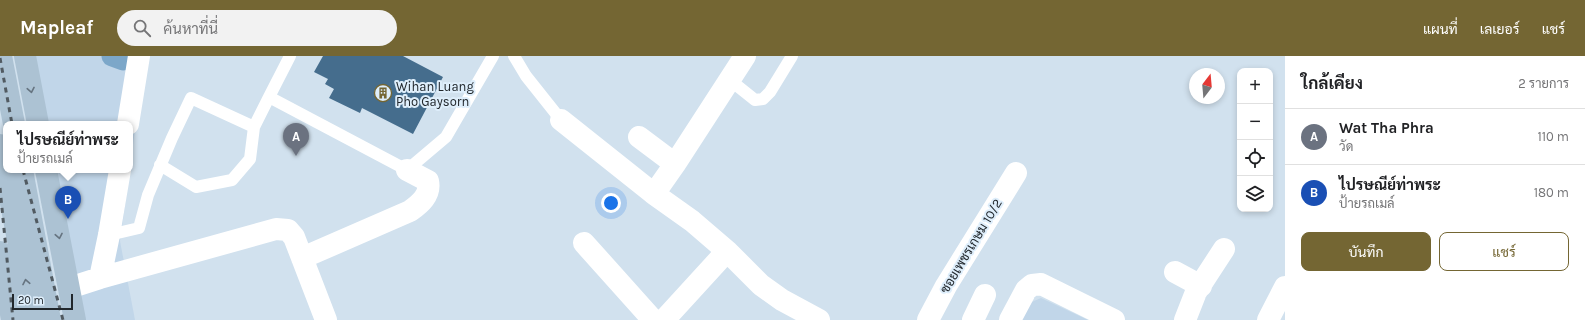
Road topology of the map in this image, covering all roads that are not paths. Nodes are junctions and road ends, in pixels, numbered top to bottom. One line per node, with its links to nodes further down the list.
1 (1, 56): 12 (main road)
2 (25, 56): 13 (main road, one-way to 13)
3 (139, 56): 14 (street)
4 (290, 56): 10 (lane)
5 (493, 56): 21 (lane)
6 (514, 56): 11 (lane)
7 (745, 56): 9 (street)
8 (792, 56): 9 (lane)
9 (730, 80): 19 (street)
10 (268, 97): 15 (lane); 21 (lane)
11 (561, 120): 27 (street)
12 (13, 121)
13 (37, 121)
14 (128, 121)
15 (254, 127): 20 (lane); 20 (lane)
16 (639, 137): 19 (street)
17 (0, 145): 18 (main road, one-way to 17)
18 (3, 161)
19 (675, 164): 27 (street)
20 (160, 165): 28 (lane)
21 (407, 170): 33 (street)
22 (5, 173): 41 (main road, one-way to 22)
23 (23, 173): 42 (main road)
24 (47, 173): 38 (main road, one-way to 38)
25 (119, 173): 28 (street)
26 (1016, 173): 48 (street, ซอยเพชรเกษม 10/2)
27 (654, 194): 31 (street)
28 (109, 235): 35 (street)
29 (584, 243): 45 (street)
30 (1224, 249): 36 (street)
31 (727, 251): 46 (street); 47 (street)
32 (0, 252): 40 (main road)
33 (302, 258): 35 (street); 44 (street)
34 (1175, 272): 36 (street)
35 (100, 278): 38 (street)
36 (1201, 286): 52 (street)
37 (1285, 287): 53 (street)
38 (69, 288): 43 (main road)
39 (985, 295): 49 (street)
40 (12, 320)
41 (33, 320)
42 (50, 320)
43 (75, 320)
44 (326, 320)
45 (653, 320)
46 (664, 320)
47 (819, 320)
48 (928, 320)
49 (973, 320)
50 (1010, 320): 51 (street)
51 (1114, 320)
52 (1185, 320)
53 (1268, 320)

